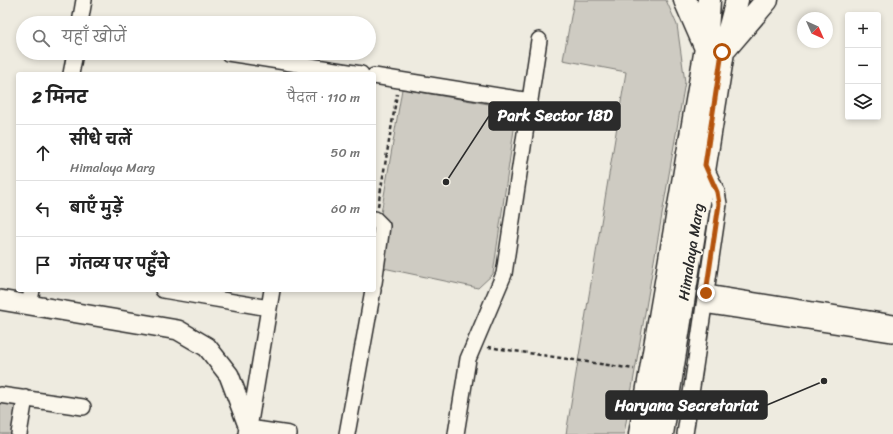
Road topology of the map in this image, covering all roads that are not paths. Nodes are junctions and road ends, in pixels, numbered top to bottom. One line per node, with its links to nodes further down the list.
1 (84, 0): 6 (street)
2 (685, 0): 8 (main road)
3 (709, 0): 8 (main road, Himalaya Marg)
4 (737, 0): 8 (main road, Himalaya Marg)
5 (767, 0): 8 (main road)
6 (81, 16)
7 (539, 40): 14 (street)
8 (714, 50): 15 (main road, Himalaya Marg); 35 (main road, Himalaya Marg)
9 (74, 60): 11 (street)
10 (272, 60): 12 (street)
11 (71, 72)
12 (348, 72)
13 (376, 76): 14 (street)
14 (530, 101): 34 (street)
15 (705, 165): 22 (street); 36 (main road, Himalaya Marg)
16 (376, 220): 17 (street)
17 (376, 269)
18 (175, 292): 24 (street)
19 (272, 292): 24 (street)
20 (373, 292): 33 (street)
21 (30, 297): 23 (street); 30 (street)
22 (705, 299): 25 (street); 26 (street); 37 (street)
23 (0, 300)
24 (269, 308): 30 (street)
25 (893, 323)
26 (893, 334)
27 (0, 395): 28 (street)
28 (25, 398): 29 (street); 31 (street)
29 (83, 407)
30 (248, 431): 32 (street)
31 (19, 434)
32 (289, 434)
33 (348, 434)
34 (456, 434)
35 (640, 434)
36 (662, 434)
37 (685, 434)

